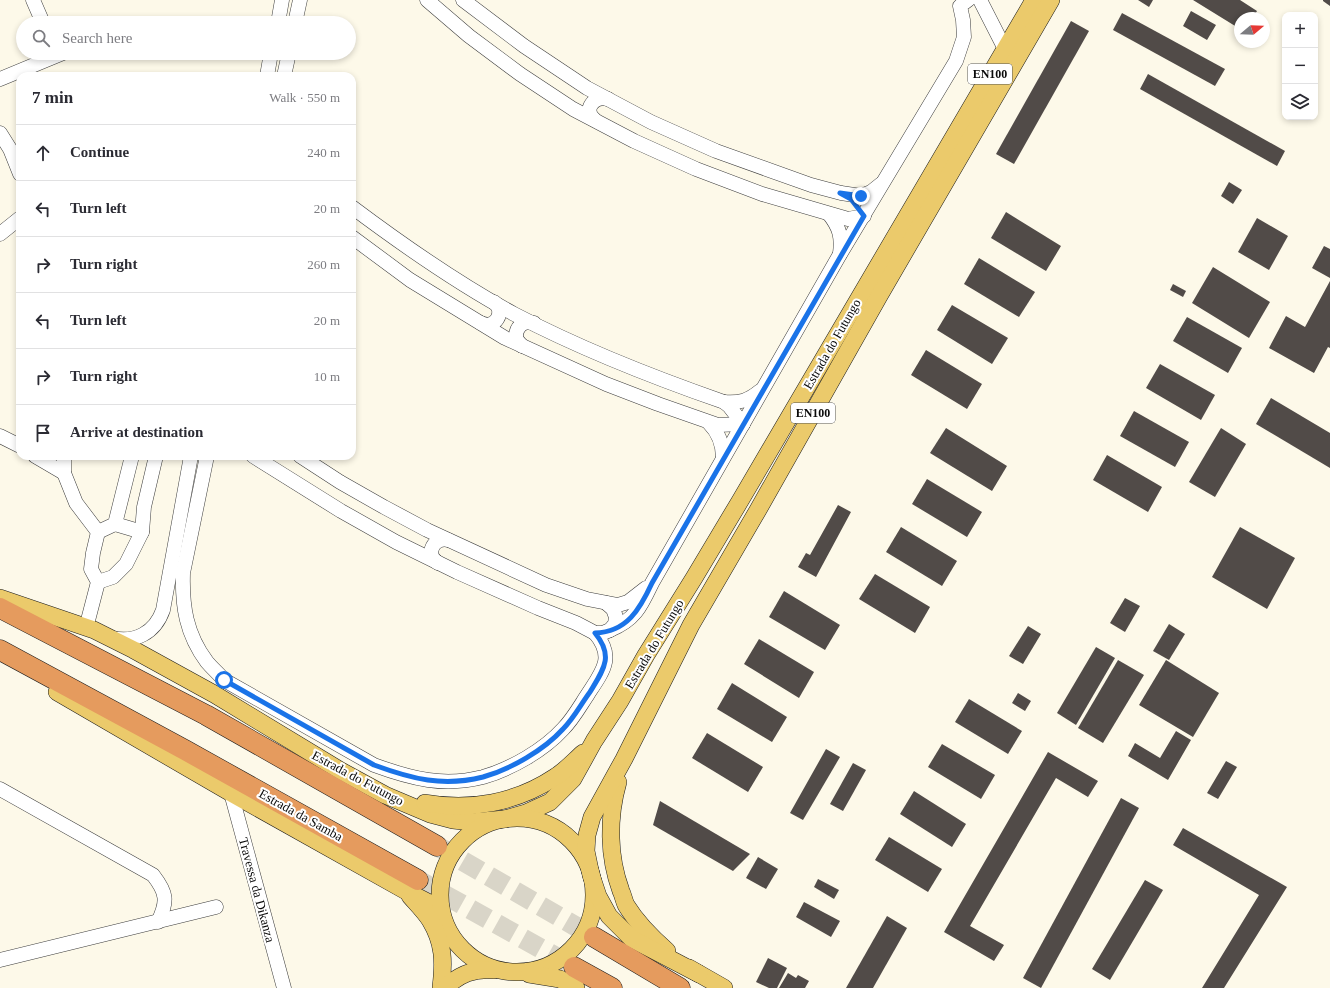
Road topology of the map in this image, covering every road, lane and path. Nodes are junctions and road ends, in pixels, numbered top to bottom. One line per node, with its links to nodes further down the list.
1 (33, 0): 10 (street)
2 (282, 0): 11 (street)
3 (300, 0): 12 (street)
4 (427, 0): 23 (street)
5 (463, 0): 21 (street)
6 (968, 0): 28 (street)
7 (980, 0): 13 (street)
8 (1034, 0): 13 (main road, Estrada do Futungo / EN100)
9 (1050, 0): 76 (main road, Estrada do Futungo / EN100)
10 (40, 16)
11 (279, 16)
12 (297, 16)
13 (1005, 49): 75 (main road, Estrada do Futungo / EN100)
14 (44, 60): 17 (street)
15 (270, 60): 19 (street)
16 (287, 60): 20 (street)
17 (16, 72)
18 (16, 72): 22 (street)
19 (268, 72)
20 (285, 72)
21 (569, 77): 23 (street); 24 (street)
22 (0, 79)
23 (555, 97): 25 (street)
24 (608, 99): 25 (street); 29 (street)
25 (595, 120): 31 (street)
26 (0, 134): 27 (street)
27 (16, 164)
28 (884, 182): 29 (street); 32 (street)
29 (840, 193): 32 (street)
30 (356, 210): 37 (street)
31 (829, 214): 32 (street); 36 (street)
32 (864, 216): 36 (street)
33 (16, 221): 34 (street)
34 (0, 234)
35 (356, 240): 38 (street)
36 (839, 256): 41 (street)
37 (494, 302): 38 (street); 39 (street)
38 (481, 323): 40 (street)
39 (534, 323): 40 (street); 42 (street)
40 (522, 346): 43 (street)
41 (763, 388): 42 (street); 44 (street)
42 (724, 402): 44 (street)
43 (709, 423): 44 (street); 47 (street)
44 (743, 424): 47 (street)
45 (0, 436): 46 (street)
46 (16, 444)
47 (723, 458): 65 (street)
48 (42, 460): 56 (street)
49 (64, 460): 56 (street)
50 (131, 460): 58 (street)
51 (155, 460): 60 (street)
52 (190, 460): 72 (street)
53 (259, 460): 62 (street)
54 (306, 460): 57 (street)
55 (206, 463): 71 (street)
56 (64, 473): 59 (street)
57 (408, 520): 61 (street); 62 (street)
58 (114, 524): 59 (street); 60 (street)
59 (98, 532): 64 (street)
60 (142, 532): 64 (street)
61 (448, 540): 63 (street); 67 (street)
62 (396, 542): 63 (street)
63 (438, 563): 71 (street)
64 (98, 582): 69 (street)
65 (652, 583): 67 (street); 70 (street)
66 (0, 598): 69 (main road, Estrada do Futungo)
67 (606, 603): 70 (street)
68 (0, 608): 81 (highway, Estrada do Futungo)
69 (86, 628): 72 (main road, Estrada do Futungo)
70 (610, 630): 71 (street)
71 (595, 633)
72 (109, 638): 78 (main road, Estrada do Futungo)
73 (0, 650): 83 (highway, Estrada da Samba)
74 (0, 658): 79 (main road)
75 (594, 741): 78 (main road); 80 (main road, Estrada do Futungo)
76 (624, 759): 82 (main road, Estrada do Futungo); 91 (main road)
77 (0, 789): 86 (street)
78 (379, 791): 80 (main road, Estrada do Futungo)
79 (231, 792): 83 (main road); 92 (street, Travessa da Dikanza)
80 (505, 819): 82 (main road); 85 (main road)
81 (437, 846)
82 (591, 874): 90 (main road); 91 (main road)
83 (412, 885): 85 (main road); 93 (main road)
84 (216, 907): 86 (street)
85 (443, 915): 90 (main road); 93 (main road)
86 (158, 922): 88 (street)
87 (594, 937): 96 (highway)
88 (0, 960)
89 (574, 967): 95 (highway)
90 (508, 972): 93 (main road); 94 (main road)
91 (699, 974): 97 (main road)
92 (284, 988)
93 (442, 988)
94 (576, 988)
95 (612, 988)
96 (680, 988)
97 (724, 988)

